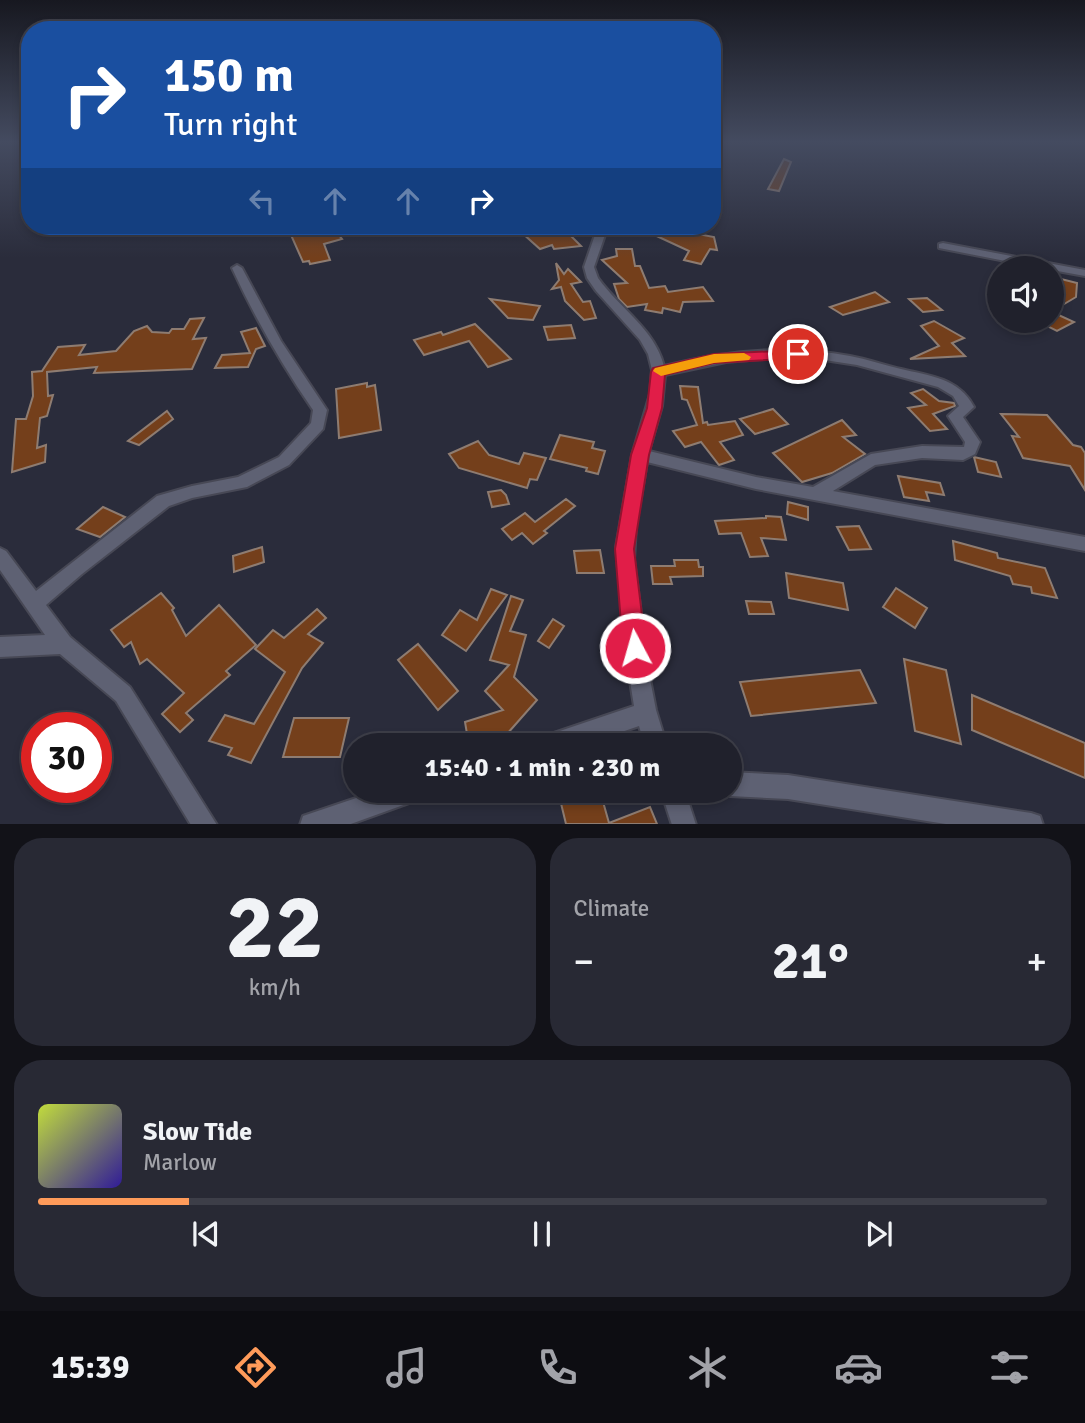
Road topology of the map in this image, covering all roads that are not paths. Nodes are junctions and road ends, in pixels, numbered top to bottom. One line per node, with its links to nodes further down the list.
1 (600, 235): 5 (street)
2 (943, 246): 4 (street)
3 (237, 268): 10 (street)
4 (1085, 273)
5 (658, 372): 6 (street); 7 (street)
6 (640, 455): 7 (street); 13 (street)
7 (815, 494): 8 (street)
8 (1085, 544)
9 (0, 556): 10 (street)
10 (34, 604): 11 (street)
11 (63, 644): 12 (street); 19 (street)
12 (0, 648)
13 (644, 713): 14 (street); 15 (street)
14 (586, 733)
15 (651, 733)
16 (742, 785): 22 (street)
17 (376, 803): 20 (street)
18 (677, 803): 21 (street)
19 (205, 824)
20 (312, 824)
21 (684, 824)
22 (1031, 824)

